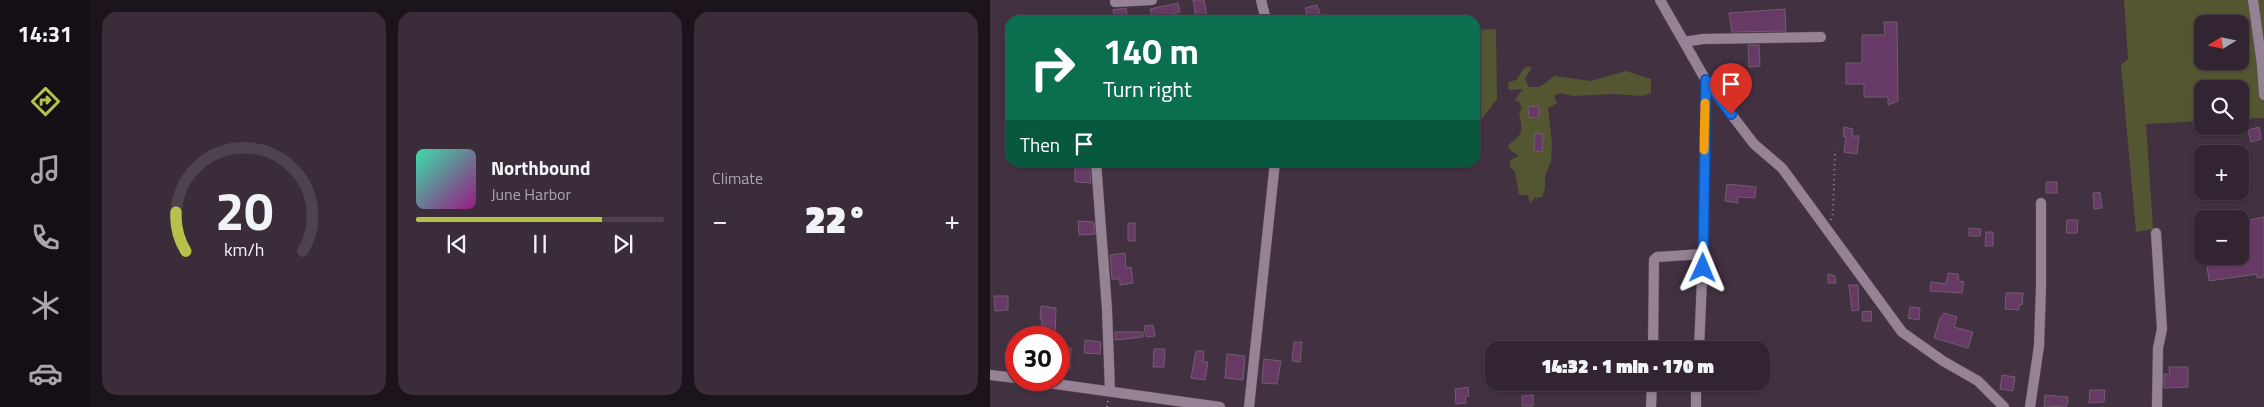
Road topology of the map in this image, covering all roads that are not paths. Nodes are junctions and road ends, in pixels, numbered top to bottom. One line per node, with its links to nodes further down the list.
1 (1152, 0): 5 (street)
2 (1261, 0): 6 (street)
3 (1660, 0): 8 (street)
4 (2253, 0): 10 (street)
5 (1115, 2)
6 (1265, 15)
7 (1821, 37): 8 (street)
8 (1684, 42): 9 (street)
9 (1706, 80): 15 (street); 29 (street)
10 (2264, 95)
11 (1096, 167): 21 (street)
12 (1274, 167): 26 (street)
13 (2041, 203): 30 (street)
14 (2156, 233): 31 (street)
15 (1703, 254): 16 (street); 17 (street)
16 (1653, 341)
17 (1699, 341)
18 (990, 375): 19 (street)
19 (1005, 377)
20 (1070, 386): 21 (street)
21 (1110, 391): 24 (street)
22 (1652, 391): 27 (street)
23 (1696, 391): 28 (street)
24 (1152, 402): 25 (street)
25 (1220, 407)
26 (1249, 407)
27 (1651, 407)
28 (1696, 407)
29 (2004, 407)
30 (2030, 407)
31 (2157, 407)

